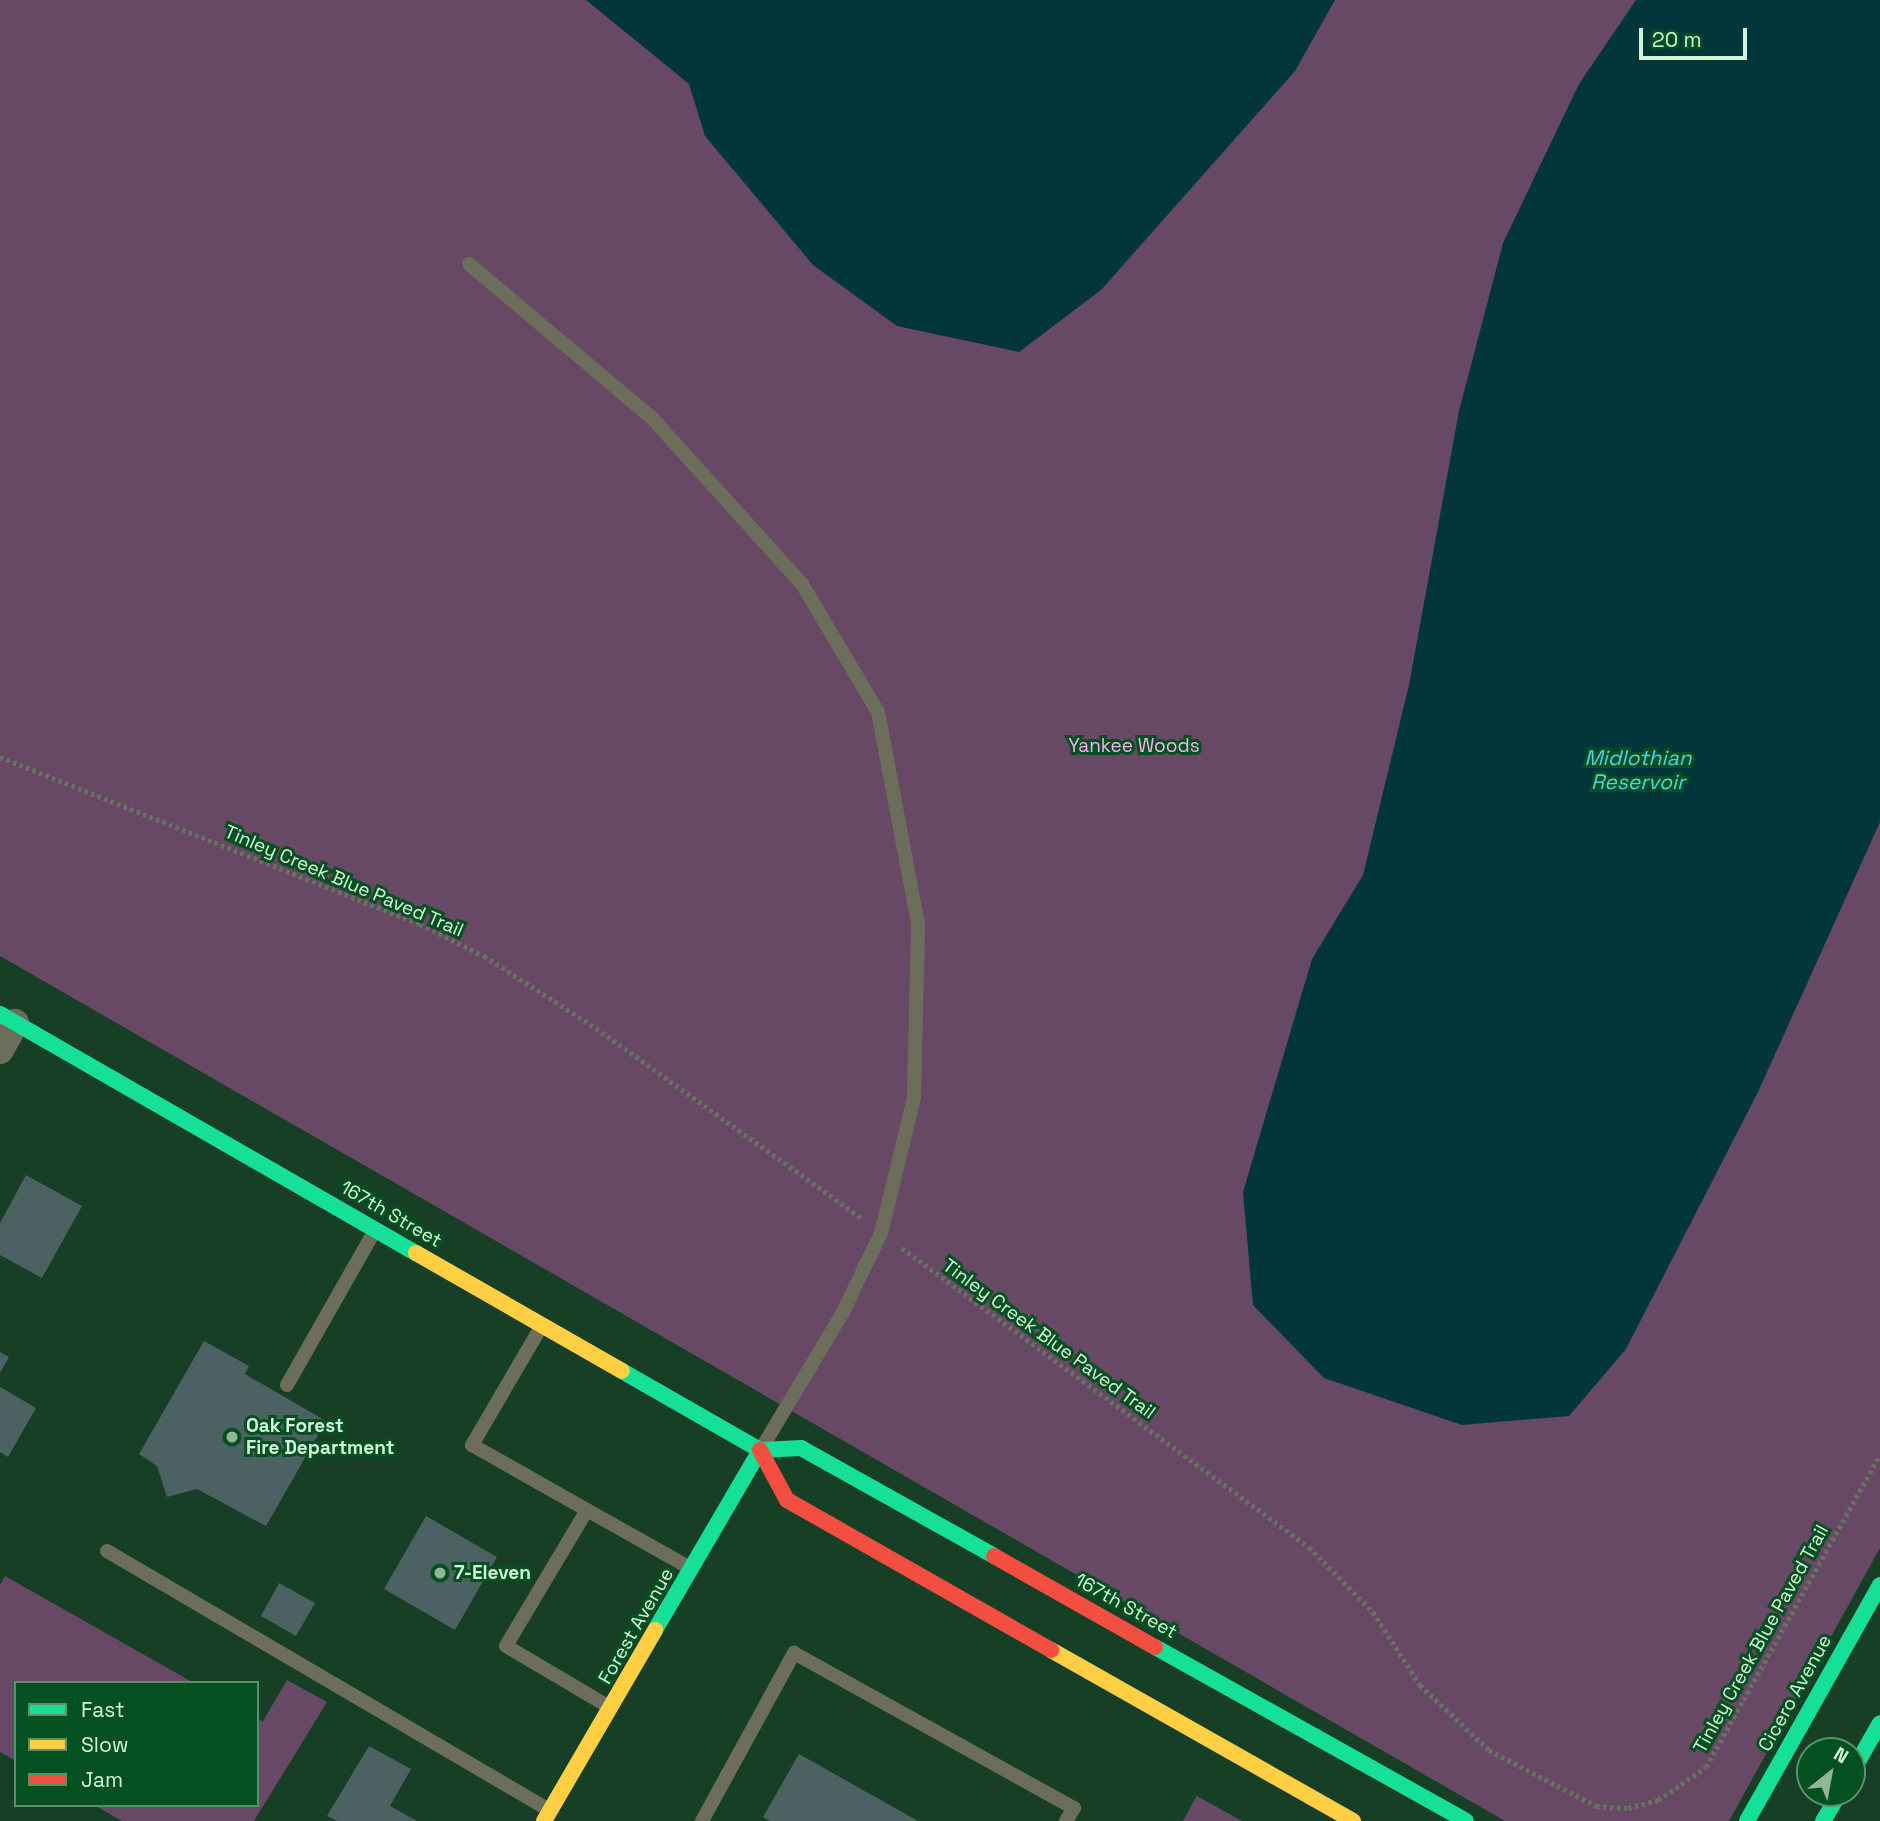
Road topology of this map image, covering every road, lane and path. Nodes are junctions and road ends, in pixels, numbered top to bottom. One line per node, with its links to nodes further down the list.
1 (469, 264): 6 (lane)
2 (0, 757): 6 (path, Tinley Creek Blue Paved Trail)
3 (8, 1019): 4 (street); 5 (main road, 167th Street)
4 (0, 1050)
5 (375, 1229): 7 (main road, 167th Street); 8 (lane)
6 (881, 1233): 9 (lane); 10 (path, Tinley Creek Blue Paved Trail)
7 (541, 1326): 9 (main road, 167th Street); 11 (lane)
8 (287, 1385)
9 (760, 1450): 13 (main road, Forest Avenue); 21 (main road); 22 (main road, 167th Street)
10 (1880, 1455)
11 (587, 1510): 13 (lane); 15 (lane)
12 (107, 1551): 18 (lane)
13 (692, 1570): 15 (main road, Forest Avenue)
14 (1880, 1585): 23 (main road, Cicero Avenue)
15 (613, 1709): 18 (main road, Forest Avenue)
16 (1880, 1723): 17 (main road)
17 (1866, 1748)
18 (547, 1818)
19 (702, 1821): 20 (lane)
20 (1066, 1821)
21 (1353, 1821)
22 (1466, 1821)
23 (1746, 1821)

